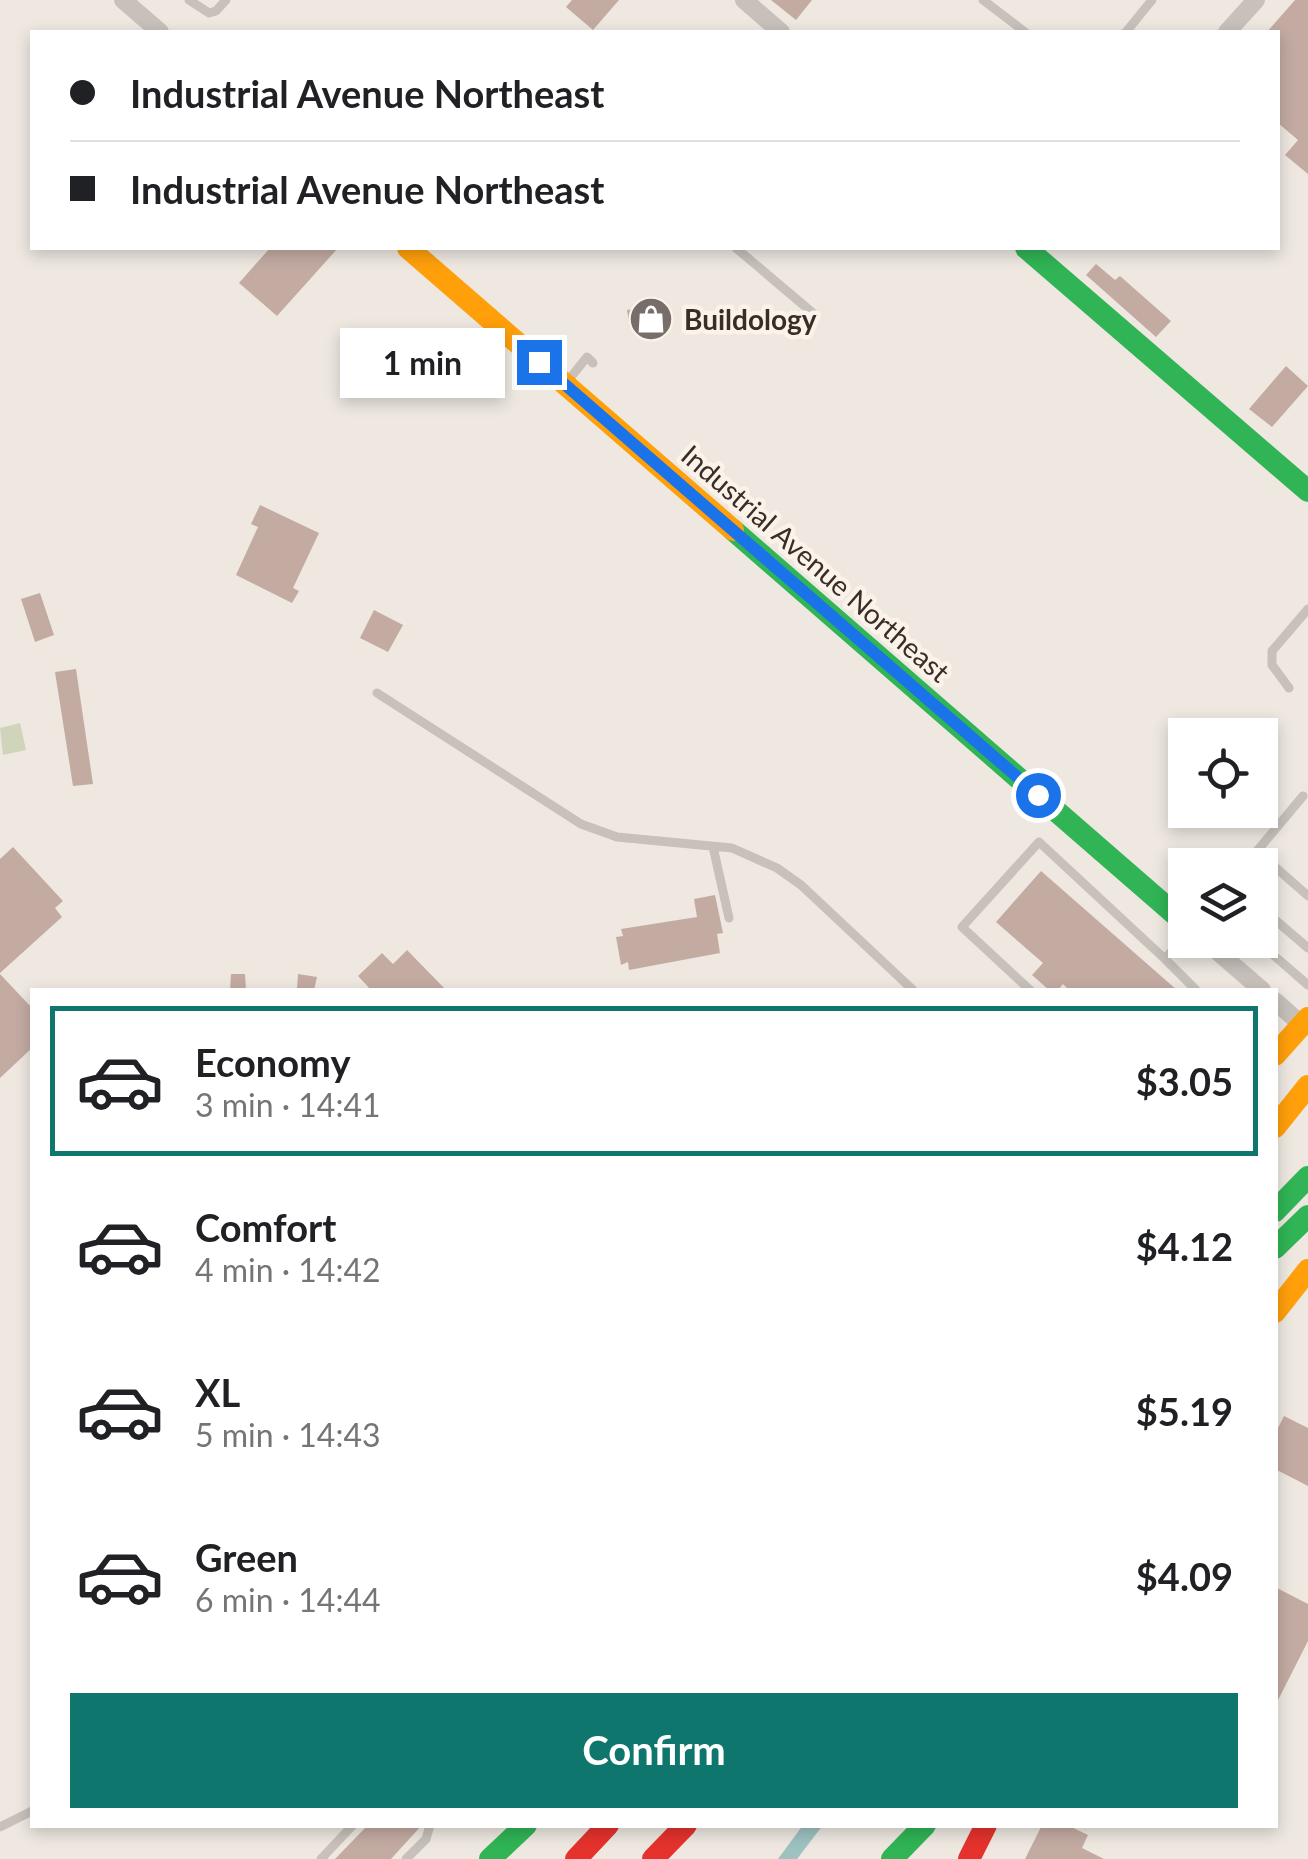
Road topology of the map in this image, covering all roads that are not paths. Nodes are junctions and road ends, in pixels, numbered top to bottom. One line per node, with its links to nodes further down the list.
1 (123, 0): 8 (street)
2 (189, 0): 3 (lane)
3 (226, 0)
4 (744, 0): 9 (street)
5 (982, 0): 10 (lane)
6 (1152, 0): 11 (lane)
7 (1256, 0): 12 (street)
8 (158, 30)
9 (778, 30)
10 (1022, 30)
11 (1128, 30)
12 (1229, 30)
13 (410, 250): 18 (main road, Industrial Avenue Northeast)
14 (738, 250): 16 (lane)
15 (1033, 250): 19 (main road)
16 (814, 314)
17 (592, 362): 18 (lane)
18 (565, 384): 28 (main road, Industrial Avenue Northeast)
19 (1308, 491)
20 (1308, 610): 21 (lane)
21 (1288, 688)
22 (377, 693): 24 (lane)
23 (1302, 796): 25 (lane)
24 (713, 846): 29 (lane); 37 (lane)
25 (1258, 848)
26 (1278, 869): 27 (lane)
27 (1308, 896)
28 (1168, 908)
29 (728, 918)
30 (1278, 922): 31 (lane)
31 (1308, 948)
32 (1168, 956): 35 (lane)
33 (1225, 958): 40 (street)
34 (1277, 958): 36 (lane)
35 (1165, 959): 38 (lane); 39 (lane)
36 (1308, 985)
37 (911, 988)
38 (1028, 988)
39 (1194, 988)
40 (1260, 988)
41 (1278, 1004): 42 (street)
42 (1305, 1022): 43 (main road)
43 (1278, 1052)
44 (1308, 1086): 46 (main road)
45 (1308, 1100): 47 (main road)
46 (1278, 1126)
47 (1278, 1127)
48 (1308, 1177): 49 (main road)
49 (1278, 1209)
50 (1308, 1216): 51 (main road)
51 (1278, 1245)
52 (1308, 1270): 53 (main road)
53 (1278, 1308)
54 (30, 1813): 55 (lane)
55 (0, 1827)
56 (350, 1828): 63 (lane)
57 (429, 1828): 64 (lane)
58 (523, 1828): 65 (main road)
59 (605, 1828): 66 (main road)
60 (683, 1828): 67 (main road)
61 (922, 1828): 68 (main road)
62 (984, 1828): 69 (main road)
63 (321, 1859)
64 (406, 1859)
65 (490, 1859)
66 (576, 1859)
67 (653, 1859)
68 (892, 1859)
69 (969, 1859)

